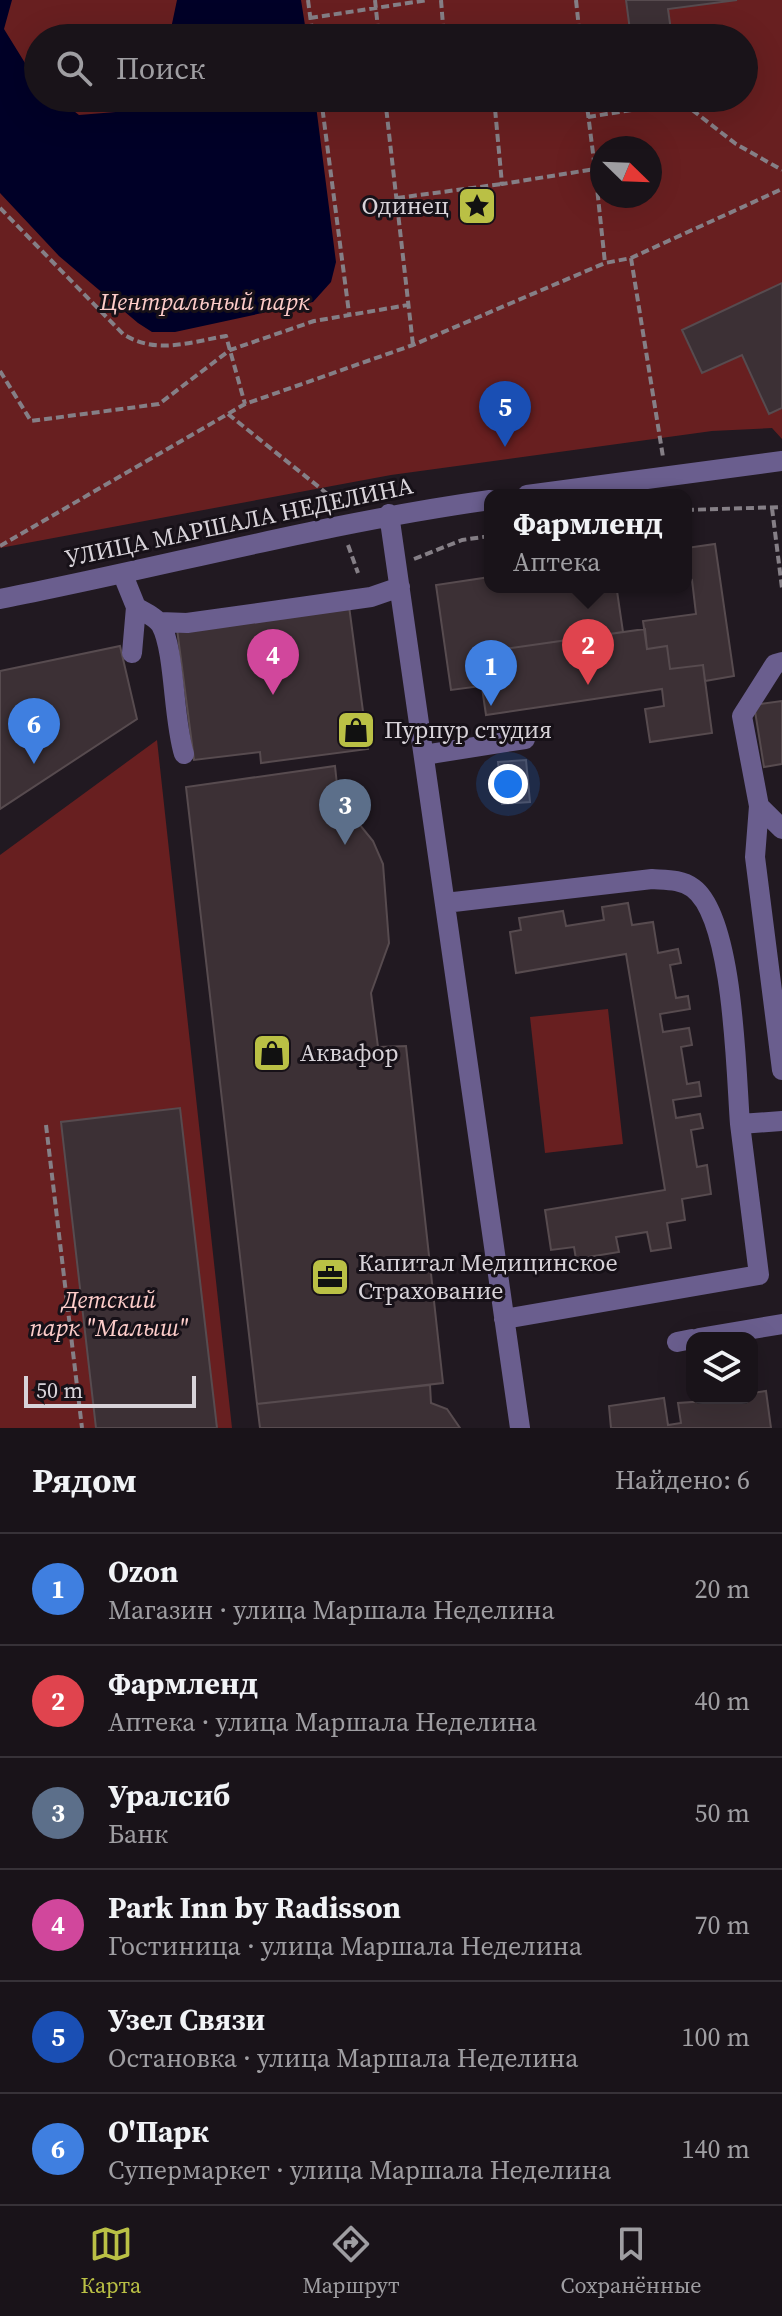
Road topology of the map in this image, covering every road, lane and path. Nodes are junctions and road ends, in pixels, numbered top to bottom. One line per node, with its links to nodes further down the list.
1 (308, 0): 7 (path)
2 (375, 0): 6 (path)
3 (428, 0): 6 (path)
4 (441, 0): 10 (path)
5 (576, 0): 11 (path)
6 (375, 8): 7 (path); 9 (path)
7 (310, 18): 8 (path)
8 (311, 24)
9 (377, 24)
10 (443, 24)
11 (579, 24)
12 (323, 112): 30 (path)
13 (387, 112): 24 (path)
14 (495, 112): 22 (path)
15 (587, 112): 18 (path)
16 (619, 112): 18 (path)
17 (695, 112): 21 (path)
18 (588, 117): 19 (path)
19 (591, 136)
20 (590, 170): 22 (path)
21 (782, 170)
22 (502, 184): 24 (path)
23 (782, 189): 27 (path)
24 (396, 198): 29 (path)
25 (0, 208): 32 (path)
26 (599, 208): 28 (path)
27 (631, 258): 28 (path); 37 (path)
28 (605, 263): 31 (path)
29 (408, 305): 30 (path); 31 (path)
30 (349, 313): 32 (path)
31 (413, 345): 34 (path)
32 (230, 350): 33 (path); 34 (path)
33 (0, 371)
34 (245, 404): 35 (path)
35 (228, 414): 44 (path); 46 (path)
36 (782, 461): 37 (street)
37 (668, 476): 38 (street)
38 (572, 489)
39 (484, 501): 43 (street, УЛИЦА МАРШАЛА НЕДЕЛИНА)
40 (782, 507): 41 (path)
41 (772, 508): 42 (path); 51 (path)
42 (692, 510)
43 (389, 514): 44 (street, УЛИЦА МАРШАЛА НЕДЕЛИНА); 47 (street)
44 (341, 526): 48 (path); 49 (street, УЛИЦА МАРШАЛА НЕДЕЛИНА)
45 (484, 537): 47 (path)
46 (0, 546)
47 (397, 566): 50 (street)
48 (358, 573)
49 (123, 575): 52 (street, УЛИЦА МАРШАЛА НЕДЕЛИНА); 53 (street)
50 (400, 587): 54 (street); 59 (street)
51 (782, 588)
52 (0, 599)
53 (136, 607): 54 (street); 55 (street)
54 (160, 622): 58 (street)
55 (132, 653)
56 (782, 662): 60 (street)
57 (525, 739): 59 (street)
58 (184, 754)
59 (424, 755): 62 (street)
60 (759, 806): 61 (street); 63 (street)
61 (782, 829)
62 (445, 903): 65 (street); 67 (street)
63 (782, 1070)
64 (782, 1121): 65 (street)
65 (740, 1124): 67 (street)
66 (46, 1125): 70 (path)
67 (504, 1319): 71 (street)
68 (782, 1324): 69 (street)
69 (735, 1332)
70 (82, 1428)
71 (520, 1428)

